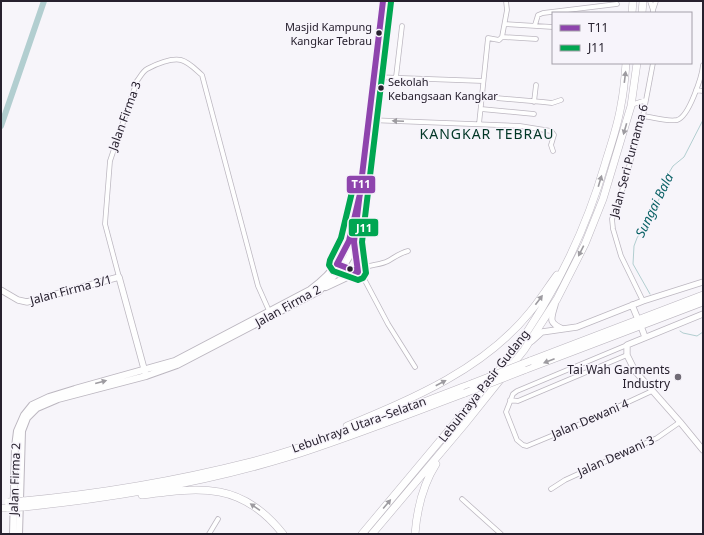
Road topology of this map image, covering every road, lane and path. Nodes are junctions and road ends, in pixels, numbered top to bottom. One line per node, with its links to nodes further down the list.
1 (383, 1): 21 (main road)
2 (506, 1): 11 (street)
3 (634, 1): 8 (highway)
4 (643, 1): 9 (highway)
5 (650, 1): 10 (street)
6 (656, 1): 10 (street)
7 (617, 4): 12 (street)
8 (632, 12)
9 (642, 12)
10 (653, 12)
11 (505, 24): 12 (street); 15 (street)
12 (535, 25): 14 (street)
13 (402, 26): 22 (street)
14 (552, 27)
15 (502, 37): 16 (street); 23 (street)
16 (536, 39)
17 (626, 64): 41 (highway, Lebuhraya Pasir Gudang, one-way to 17)
18 (637, 64): 31 (highway, Lebuhraya Pasir Gudang)
19 (653, 64): 29 (street, Jalan Seri Purnama 6)
20 (703, 65): 25 (street)
21 (374, 77): 22 (street); 35 (main road)
22 (396, 77): 23 (street)
23 (483, 81): 27 (street)
24 (536, 86): 30 (street)
25 (696, 90): 26 (street); 34 (street)
26 (703, 91)
27 (482, 95): 30 (street); 32 (street)
28 (560, 100): 30 (street)
29 (646, 100): 31 (street); 34 (street, Jalan Seri Purnama 6)
30 (534, 102)
31 (631, 106): 49 (highway, Lebuhraya Pasir Gudang, one-way to 49)
32 (481, 109): 33 (street); 36 (street)
33 (534, 114)
34 (642, 116): 50 (street, Jalan Seri Purnama 6)
35 (369, 120): 36 (street, one-way to 35); 38 (main road)
36 (479, 124): 37 (street)
37 (553, 151)
38 (360, 194): 39 (main road, Jalan Firma 2); 42 (main road, Jalan Firma 2)
39 (354, 242): 42 (main road, Jalan Firma 2); 43 (main road)
40 (408, 251): 43 (street)
41 (569, 259): 68 (highway, one-way to 41); 80 (highway, Lebuhraya Pasir Gudang, one-way to 41)
42 (340, 265): 43 (street); 47 (main road, Jalan Firma 2); 53 (main road, Jalan Firma 2)
43 (358, 272): 47 (main road); 62 (street)
44 (119, 277): 46 (street, Jalan Firma 3/1); 53 (street, Jalan Firma 3); 63 (street, Jalan Firma 3)
45 (703, 282): 50 (street)
46 (1, 290)
47 (319, 291): 53 (main road, Jalan Firma 2)
48 (703, 295): 68 (highway, Lebuhraya Utara–Selatan, bridge)
49 (557, 299): 56 (street); 60 (highway, Lebuhraya Pasir Gudang)
50 (643, 301): 52 (street)
51 (703, 302): 72 (highway, Lebuhraya Utara–Selatan, one-way to 72, bridge)
52 (632, 306): 55 (street); 56 (street)
53 (270, 314): 63 (main road, Jalan Firma 2)
54 (703, 314): 58 (street)
55 (637, 317)
56 (564, 329): 60 (street)
57 (642, 329): 58 (street)
58 (646, 338): 59 (street)
59 (627, 346): 61 (street); 65 (street)
60 (524, 350): 67 (highway, Lebuhraya Pasir Gudang)
61 (627, 355): 64 (street); 65 (street)
62 (415, 366)
63 (145, 373): 76 (main road, Jalan Firma 2, one-way to 63); 77 (main road, Jalan Firma 2)
64 (652, 391): 65 (street, Jalan Dewani 4); 66 (street)
65 (510, 400)
66 (680, 422): 69 (street); 70 (street, Jalan Dewani 3)
67 (464, 425): 81 (highway, Lebuhraya Pasir Gudang); 82 (highway)
68 (318, 441): 73 (highway, Lebuhraya Utara–Selatan)
69 (703, 450)
70 (551, 489)
71 (462, 499): 83 (street)
72 (84, 500): 73 (highway, Lebuhraya Utara–Selatan); 79 (highway, one-way to 72)
73 (24, 504): 74 (highway, Lebuhraya Utara–Selatan, bridge)
74 (4, 505)
75 (218, 519): 78 (street)
76 (13, 534)
77 (19, 534)
78 (209, 534)
79 (283, 534)
80 (362, 534)
81 (372, 534)
82 (415, 534)
83 (501, 534)

